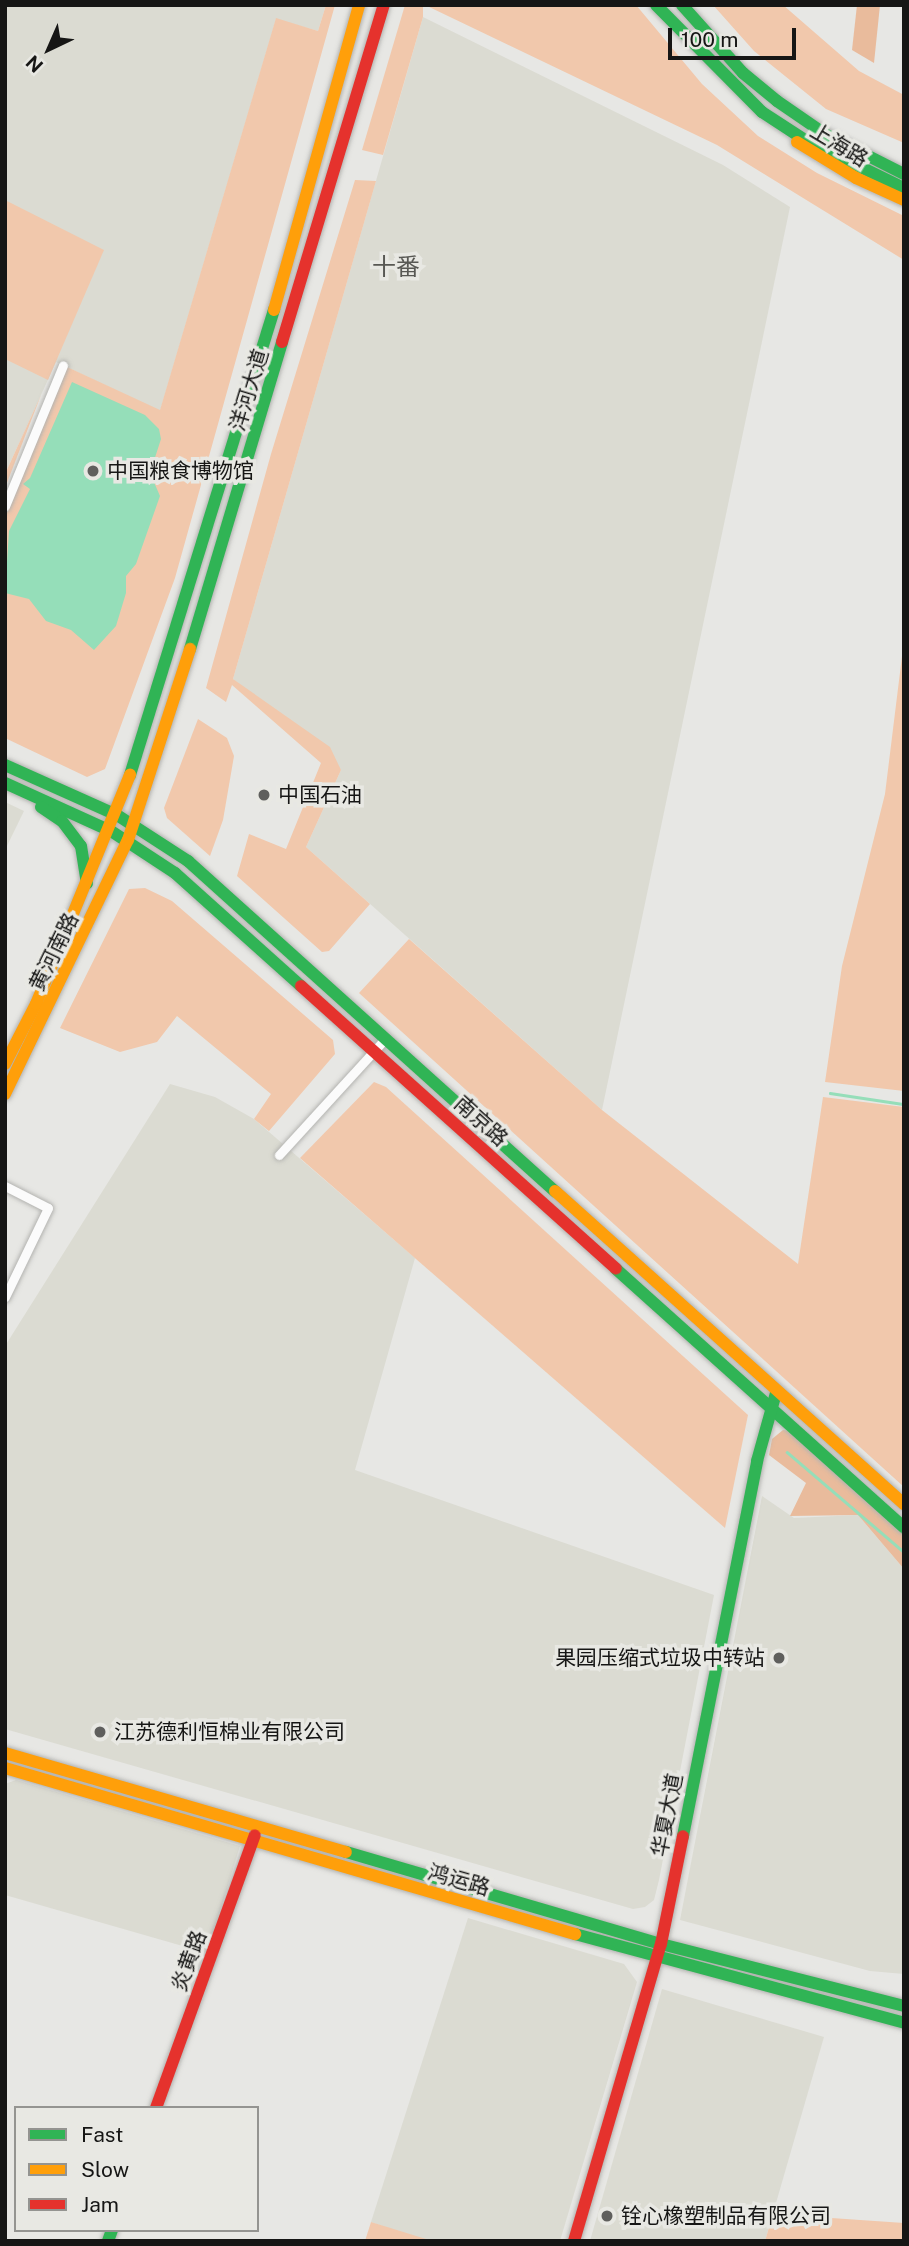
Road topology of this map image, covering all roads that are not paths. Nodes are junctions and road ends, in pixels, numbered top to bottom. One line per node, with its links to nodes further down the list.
1 (359, 5): 18 (main road, 洋河大道)
2 (384, 5): 19 (main road, 洋河大道)
3 (656, 5): 6 (main road, 上海路)
4 (663, 5): 6 (main road, 上海路)
5 (682, 5): 7 (main road, 上海路)
6 (698, 52): 8 (main road, 上海路)
7 (777, 101): 9 (main road, 上海路); 10 (main road, 上海路)
8 (762, 112): 11 (main road, 上海路); 12 (main road, 上海路)
9 (904, 167)
10 (904, 174)
11 (904, 188)
12 (904, 200)
13 (63, 365): 14 (street)
14 (5, 506)
15 (5, 765): 18 (main road, 南京路)
16 (5, 783): 20 (main road, 南京路)
17 (5, 790): 22 (main road)
18 (117, 815): 19 (main road, 南京路); 20 (main road, 黄河南路)
19 (135, 825): 21 (main road, 黄河南路); 23 (main road, 南京路)
20 (111, 831): 21 (main road, 南京路); 22 (main road, 黄河南路)
21 (128, 840): 24 (main road, 南京路); 26 (main road, 黄河南路)
22 (87, 887): 25 (main road, 黄河南路)
23 (385, 1039): 24 (street); 30 (main road, 南京路)
24 (374, 1051): 27 (street); 31 (main road, 南京路)
25 (5, 1064)
26 (5, 1094)
27 (279, 1155)
28 (5, 1186): 29 (street)
29 (5, 1297)
30 (775, 1392): 31 (main road, 华夏大道); 32 (main road, 南京路)
31 (770, 1405): 33 (main road, 南京路); 38 (main road, 华夏大道)
32 (904, 1504)
33 (904, 1527)
34 (5, 1753): 36 (main road, 鸿运路)
35 (5, 1768): 37 (main road, 鸿运路)
36 (256, 1826): 37 (main road, 炎黄路); 38 (main road, 鸿运路)
37 (254, 1841): 39 (main road, 鸿运路); 42 (main road, 炎黄路)
38 (661, 1944): 39 (main road, 华夏大道); 40 (main road, 鸿运路)
39 (657, 1958): 41 (main road, 鸿运路); 43 (main road, 华夏大道)
40 (904, 2006)
41 (904, 2023)
42 (157, 2106)
43 (574, 2241)

